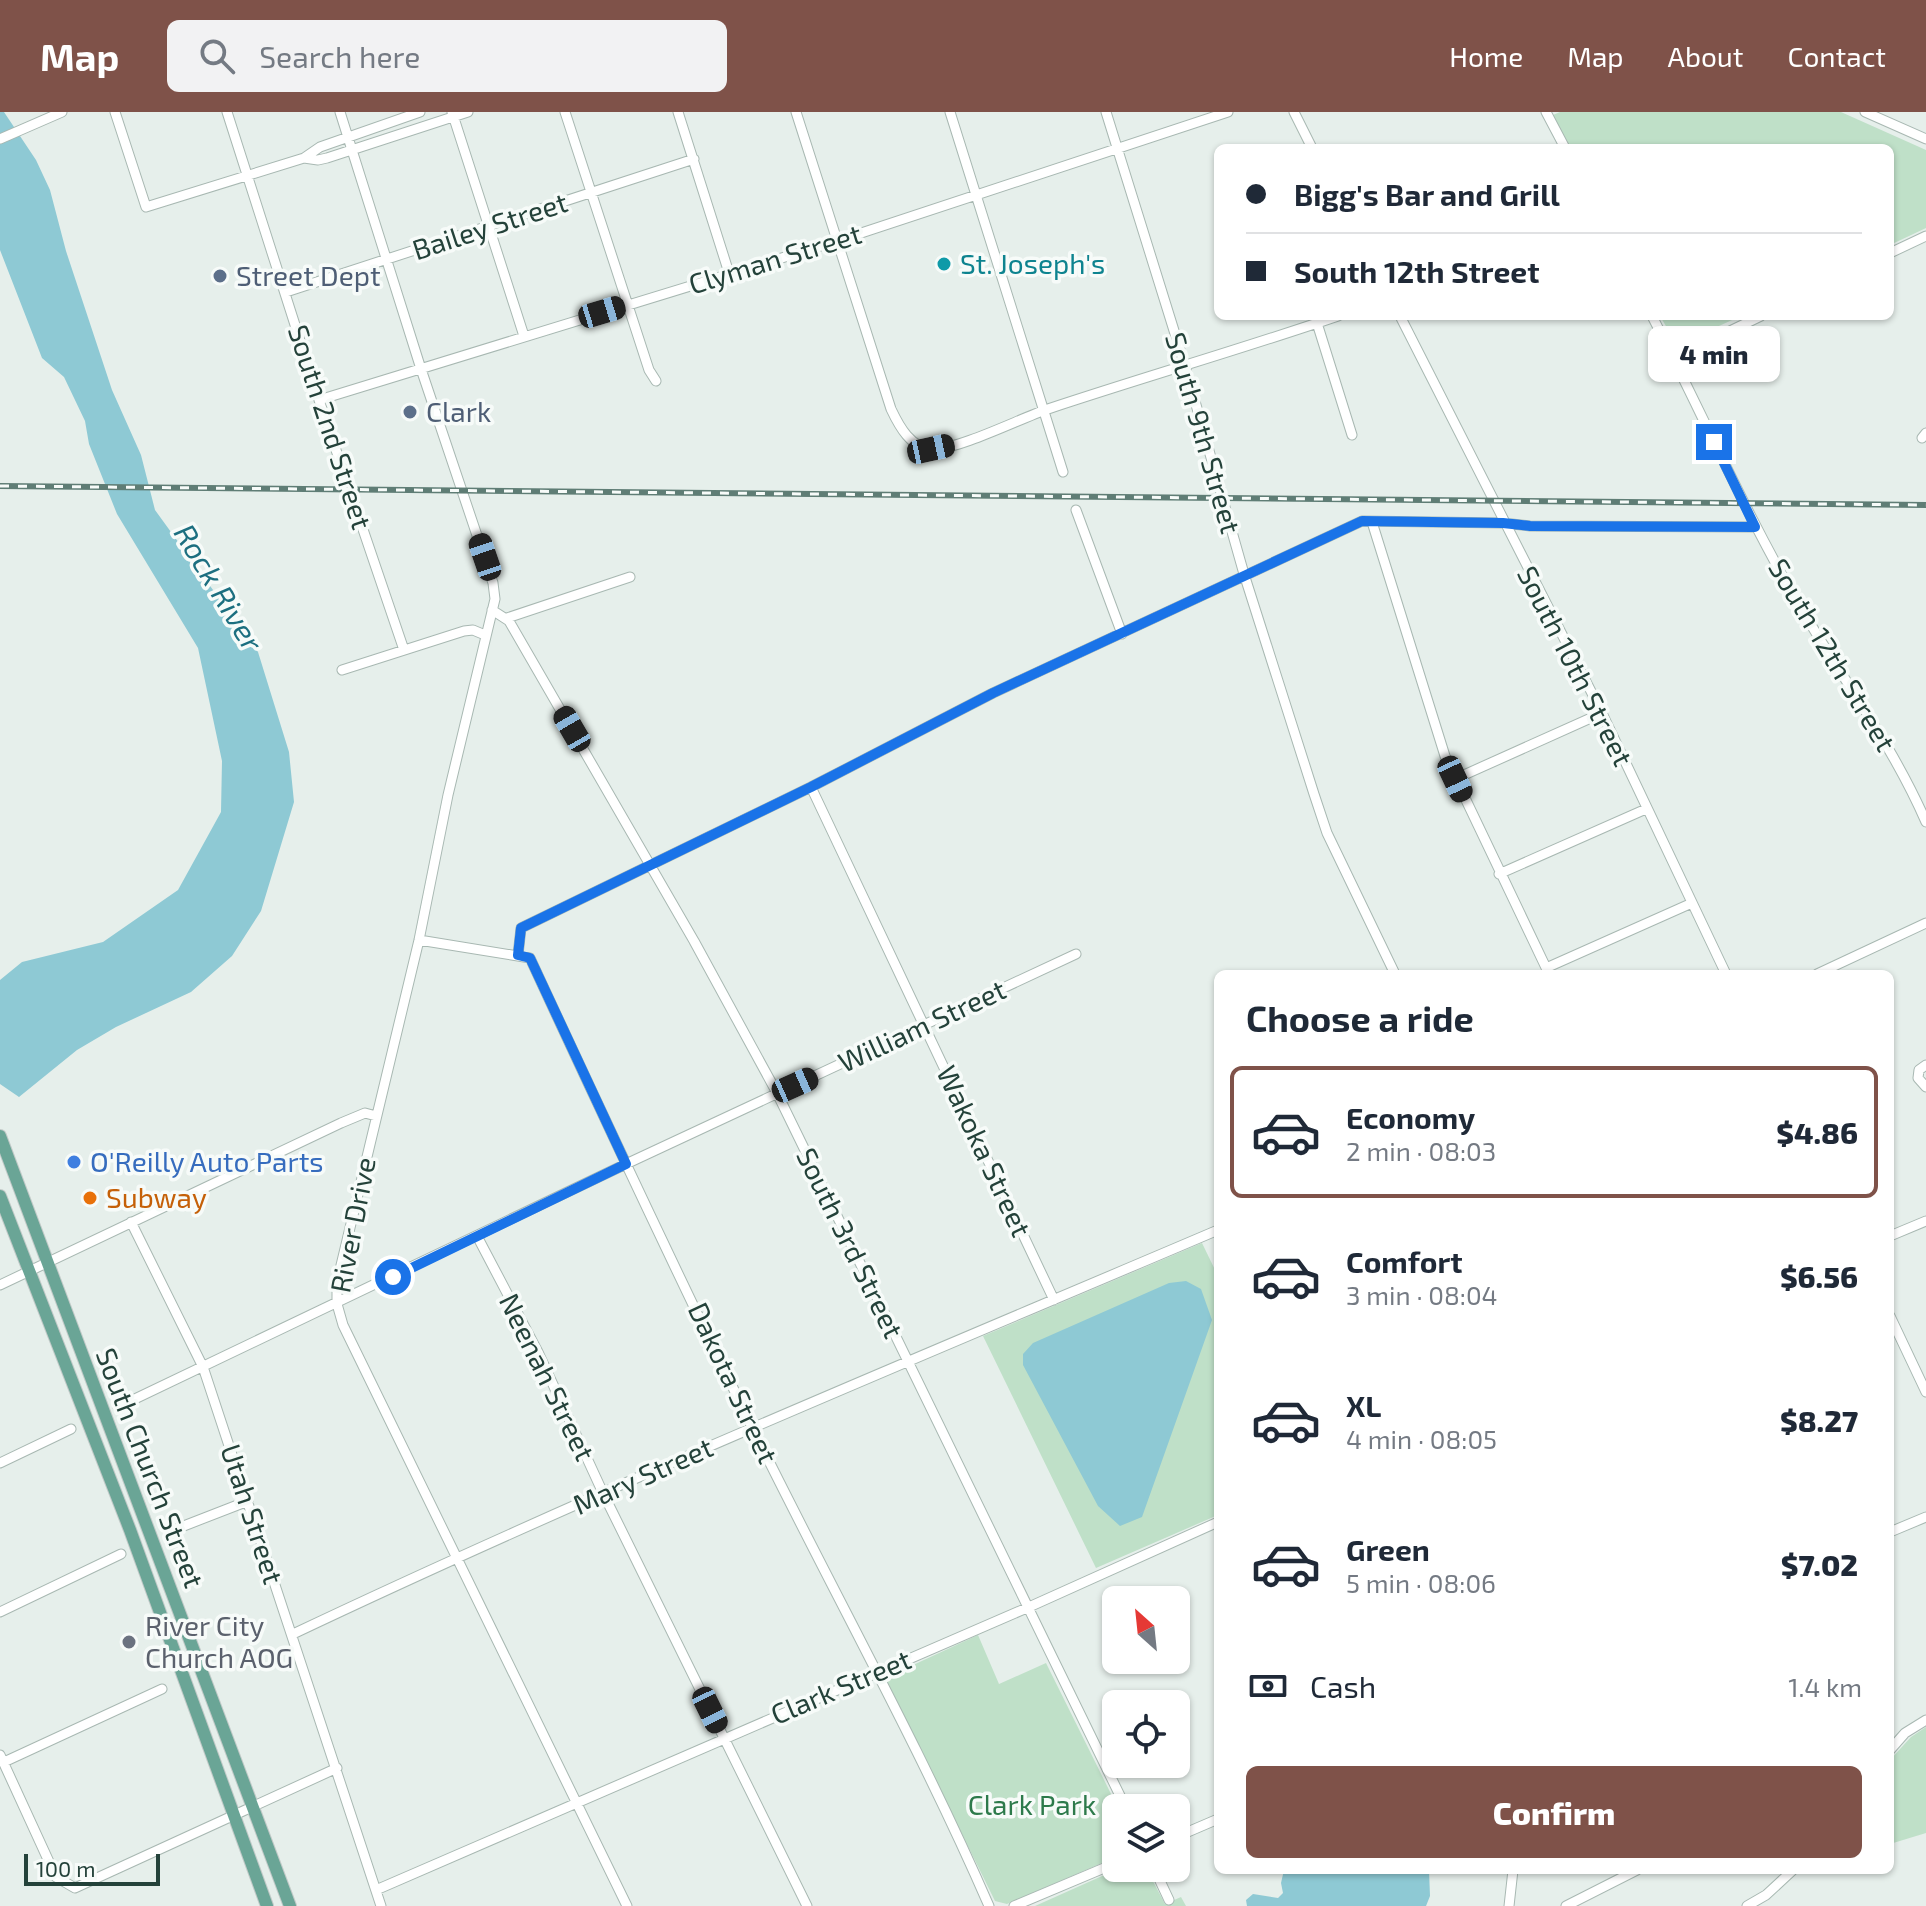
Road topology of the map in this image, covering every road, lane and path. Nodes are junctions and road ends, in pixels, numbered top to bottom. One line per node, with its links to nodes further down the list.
1 (62, 112): 18 (street)
2 (115, 112): 26 (street)
3 (227, 112): 26 (street, South 2nd Street)
4 (340, 112): 17 (street)
5 (420, 112): 17 (street)
6 (468, 112): 16 (street)
7 (565, 112): 27 (street)
8 (678, 112): 25 (street)
9 (796, 112): 31 (street)
10 (950, 112): 28 (street)
11 (1106, 112): 22 (street, South 9th Street)
12 (1228, 112): 22 (street, Clyman Street)
13 (1294, 112): 20 (street)
14 (1546, 112): 21 (street)
15 (1865, 112): 19 (street)
16 (453, 114): 23 (street); 29 (street)
17 (348, 137): 23 (street); 24 (street)
18 (0, 139)
19 (1926, 139)
20 (1310, 144)
21 (1563, 144)
22 (1117, 149): 28 (street, Clyman Street); 44 (street, South 9th Street)
23 (352, 150): 24 (street); 33 (street)
24 (304, 158): 26 (street)
25 (694, 159): 27 (street, Bailey Street); 34 (street)
26 (247, 176): 35 (street, South 2nd Street)
27 (591, 193): 29 (street, Bailey Street); 36 (street)
28 (977, 194): 31 (street, Clyman Street); 48 (street)
29 (489, 227): 33 (street, Bailey Street); 42 (street)
30 (1926, 236): 32 (street)
31 (837, 241): 34 (street, Clyman Street); 48 (street)
32 (1894, 251)
33 (386, 260): 35 (street, Bailey Street); 45 (street)
34 (729, 273): 36 (street, Clyman Street)
35 (286, 292): 47 (street, South 2nd Street)
36 (628, 305): 42 (street, Clyman Street); 46 (street)
37 (1326, 320): 41 (street)
38 (1402, 320): 53 (street, South 10th Street)
39 (1654, 320): 43 (street, South 12th Street)
40 (1753, 320): 43 (street)
41 (1317, 323): 44 (street); 49 (street)
42 (524, 336): 45 (street, Clyman Street)
43 (1674, 358): 54 (street, South 12th Street)
44 (1185, 366): 48 (street); 55 (street, South 9th Street)
45 (421, 369): 47 (street, Clyman Street); 57 (street)
46 (656, 381)
47 (319, 400): 61 (street, South 2nd Street)
48 (1045, 410): 50 (street)
49 (1352, 435)
50 (1063, 472)
51 (1076, 510): 59 (street)
52 (1372, 522): 53 (street); 55 (street); 64 (street)
53 (1503, 523): 54 (street); 63 (street, South 10th Street)
54 (1755, 527): 67 (street, South 12th Street)
55 (1244, 574): 59 (street); 75 (street, South 9th Street)
56 (630, 577): 58 (street)
57 (492, 610): 58 (street); 60 (street, River Drive)
58 (507, 618): 68 (street, South 3rd Street)
59 (1122, 634): 65 (street)
60 (485, 635): 61 (street); 72 (street, River Drive)
61 (404, 650): 62 (street)
62 (342, 670)
63 (1602, 713): 64 (street); 66 (street, South 10th Street)
64 (1455, 779): 69 (street)
65 (811, 787): 68 (street); 80 (street, Wakoka Street)
66 (1646, 809): 69 (street); 70 (street, South 10th Street)
67 (1926, 822)
68 (650, 864): 74 (street); 83 (street, South 3rd Street)
69 (1499, 874): 76 (street)
70 (1692, 903): 77 (street); 78 (street, South 10th Street)
71 (1926, 923): 79 (street)
72 (419, 940): 74 (street); 84 (street, River Drive)
73 (1076, 954): 80 (street, William Street)
74 (518, 955): 86 (street, Dakota Street)
75 (1393, 970)
76 (1547, 970)
77 (1549, 970)
78 (1724, 970)
79 (1826, 970)
80 (924, 1024): 83 (street, William Street); 96 (street, Wakoka Street)
81 (1926, 1065): 82 (street)
82 (1926, 1087)
83 (777, 1093): 86 (street, William Street); 99 (street, South 3rd Street)
84 (376, 1116): 89 (street); 97 (street, River Drive)
85 (0, 1136): 93 (main road, South Church Street)
86 (626, 1164): 92 (street, William Street); 103 (street, Dakota Street)
87 (0, 1196): 94 (main road, South Church Street)
88 (1926, 1221): 91 (street)
89 (131, 1222): 93 (street); 100 (street, Utah Street)
90 (1214, 1232): 96 (street, Mary Street)
91 (1894, 1234)
92 (477, 1236): 97 (street, William Street); 106 (street, Neenah Street)
93 (46, 1263): 94 (street); 126 (main road, South Church Street)
94 (29, 1271): 95 (street); 127 (main road, South Church Street)
95 (0, 1285)
96 (1054, 1300): 99 (street, Mary Street)
97 (337, 1304): 100 (street, William Street); 113 (street, River Drive)
98 (1894, 1324): 101 (street)
99 (907, 1363): 103 (street, Mary Street); 114 (street, South 3rd Street)
100 (203, 1367): 102 (street, William Street); 107 (street, Utah Street)
101 (1926, 1392)
102 (118, 1407)
103 (753, 1428): 106 (street, Mary Street); 117 (street, Dakota Street)
104 (71, 1429): 105 (street)
105 (0, 1463)
106 (603, 1493): 113 (street, Mary Street); 120 (street, Neenah Street)
107 (248, 1501): 110 (street); 116 (street, Utah Street)
108 (1926, 1517): 111 (street)
109 (1214, 1524): 114 (street, Clark Street)
110 (176, 1529)
111 (1894, 1530)
112 (121, 1554): 115 (street)
113 (458, 1558): 116 (street, Mary Street); 125 (street, River Drive)
114 (1029, 1607): 117 (street, Clark Street); 124 (street, South 3rd Street)
115 (0, 1612)
116 (293, 1634): 123 (street, Utah Street)
117 (876, 1673): 120 (street, Clark Street); 142 (street, Dakota Street)
118 (162, 1689): 122 (street)
119 (1926, 1720): 121 (street)
120 (723, 1737): 125 (street, Clark Street); 141 (street, Neenah Street)
121 (1894, 1745)
122 (2, 1758): 127 (street)
123 (337, 1768): 126 (street); 135 (street, Utah Street)
124 (1119, 1794)
125 (575, 1803): 135 (street, Clark Street); 140 (street, River Drive)
126 (253, 1805): 127 (street); 138 (main road, South Church Street)
127 (233, 1814): 137 (main road, South Church Street)
128 (1214, 1821): 129 (street)
129 (1190, 1831)
130 (1102, 1869): 143 (street)
131 (1513, 1874): 144 (street)
132 (1629, 1874): 145 (street)
133 (1789, 1874): 146 (street)
134 (1161, 1882): 136 (street)
135 (376, 1890): 139 (street, Utah Street)
136 (1169, 1900)
137 (267, 1906)
138 (290, 1906)
139 (381, 1906)
140 (627, 1906)
141 (807, 1906)
142 (989, 1906)
143 (1014, 1906)
144 (1509, 1906)
145 (1566, 1906)
146 (1747, 1906)

